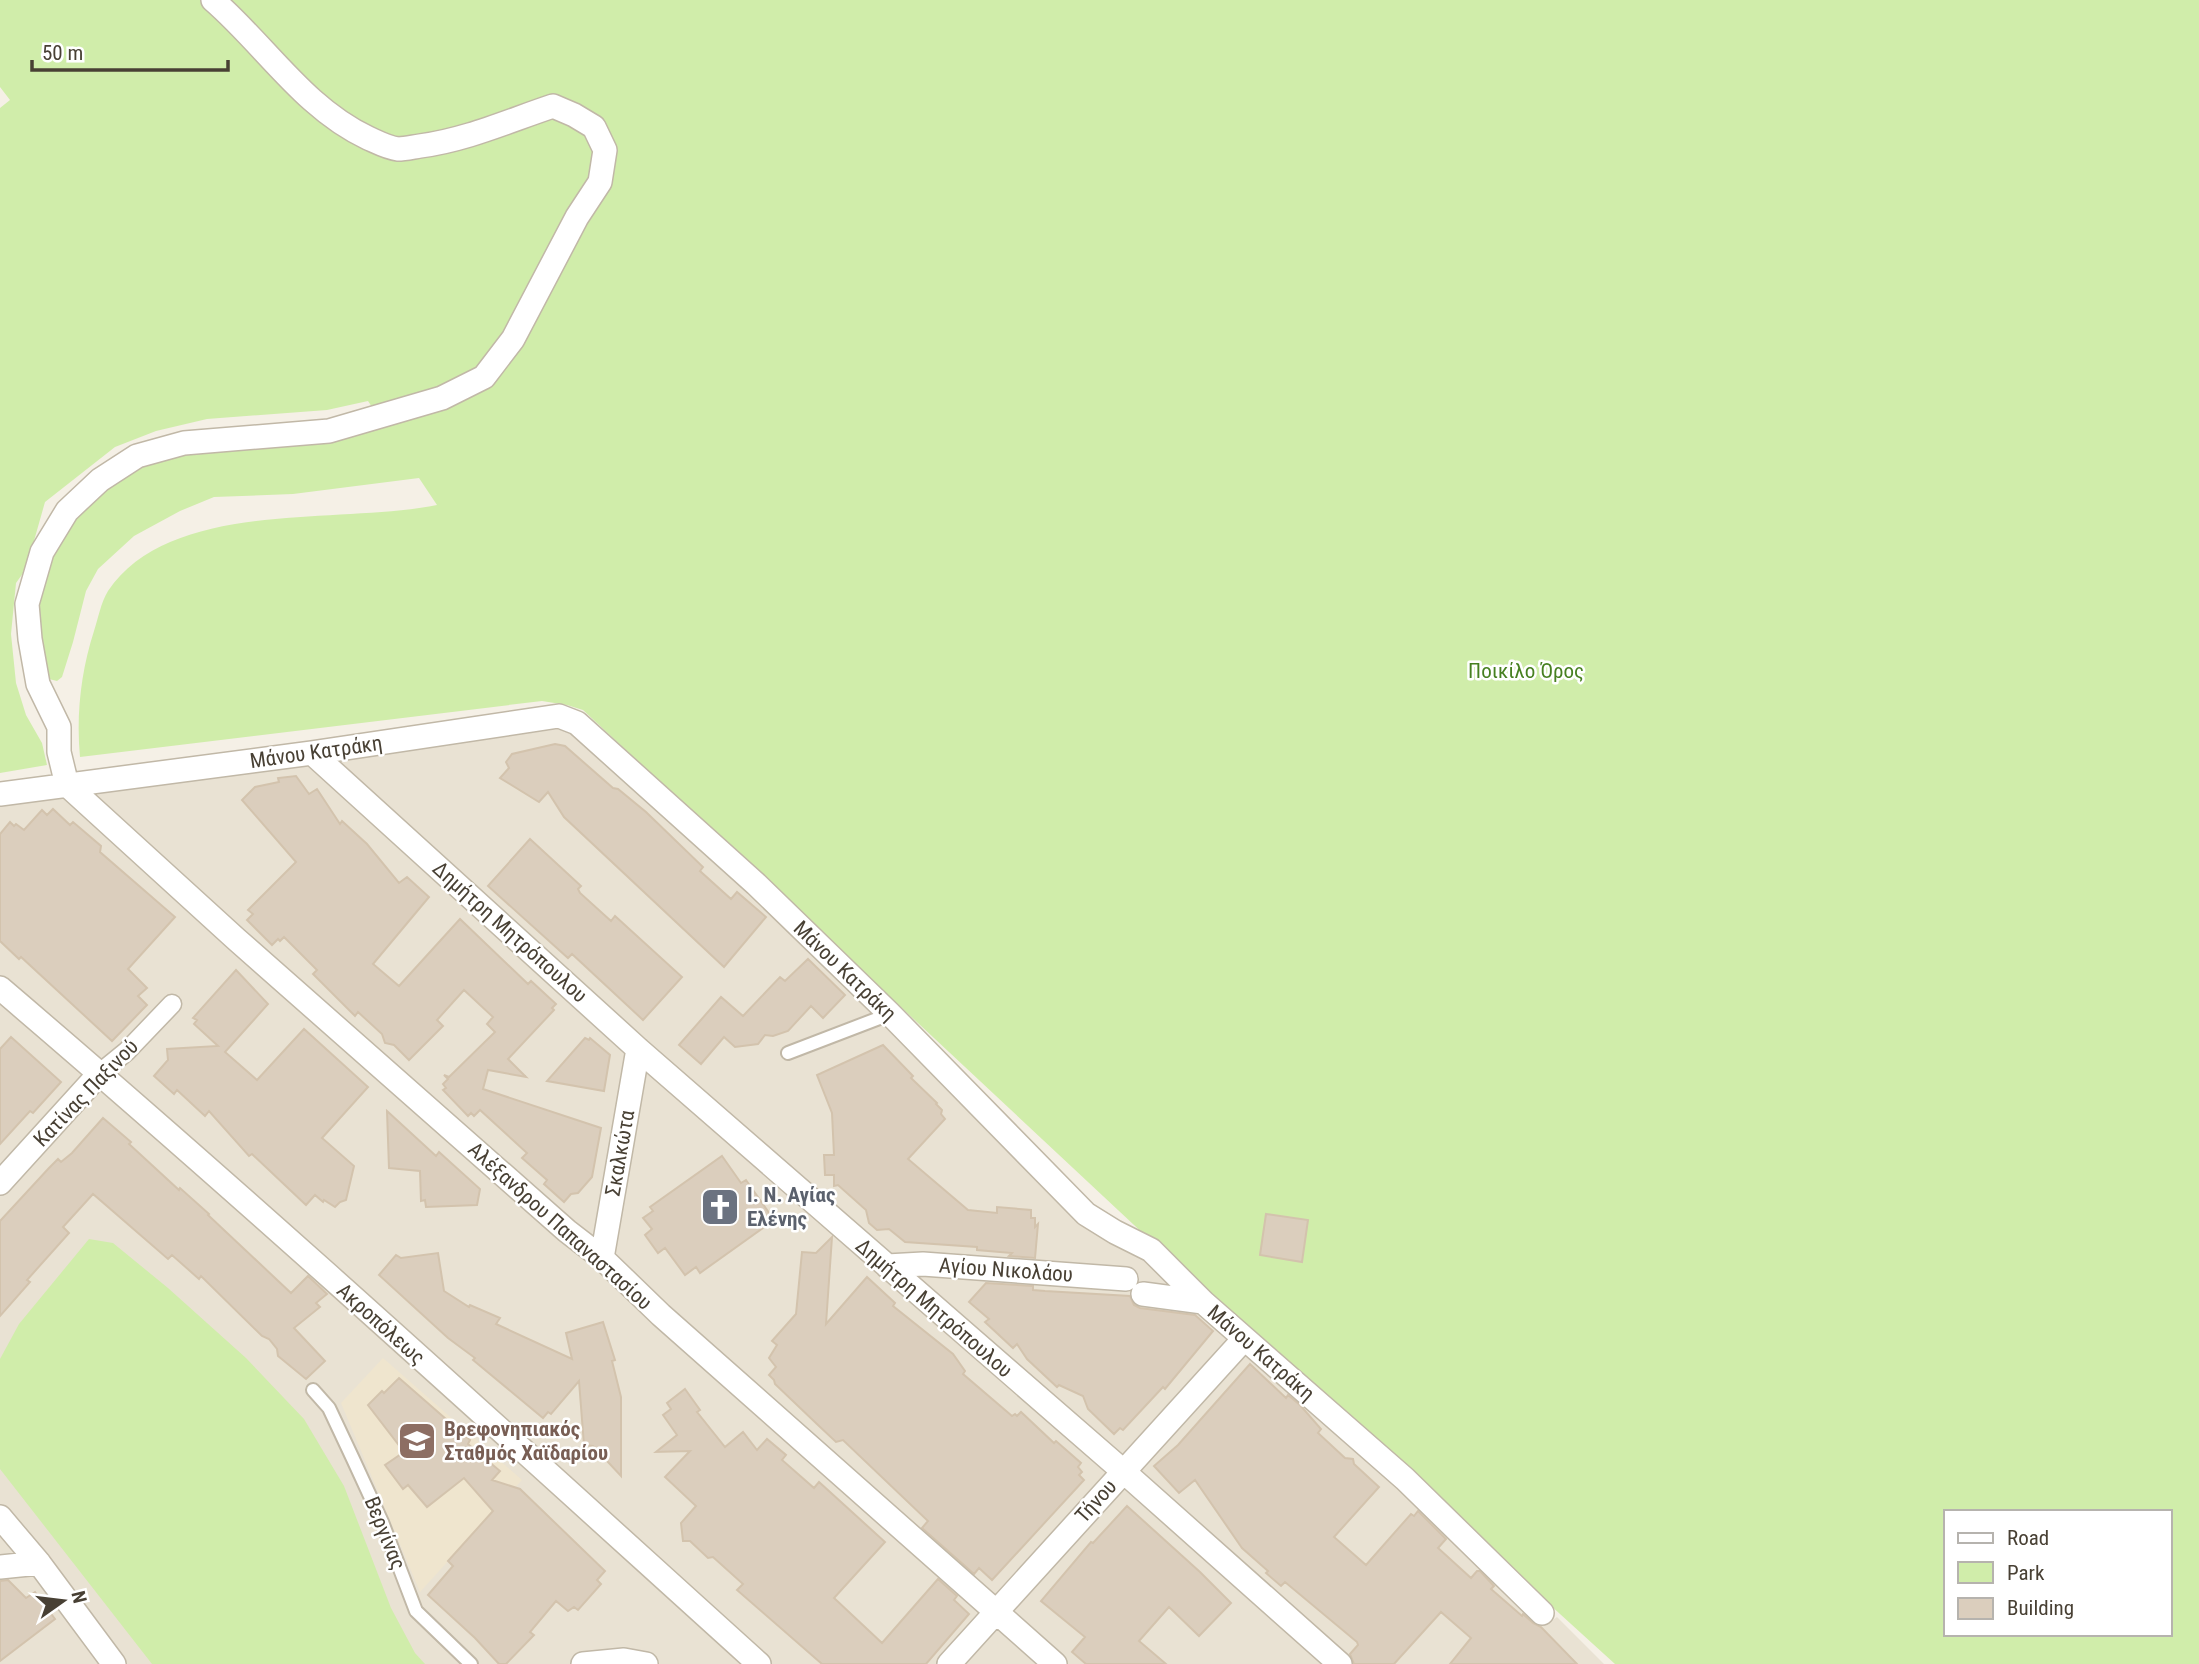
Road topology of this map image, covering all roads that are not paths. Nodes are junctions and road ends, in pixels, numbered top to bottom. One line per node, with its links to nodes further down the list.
1 (213, 0): 3 (street)
2 (312, 753): 3 (street, Μάνου Κατράκη); 7 (street, Μάνου Κατράκη); 8 (street, Δημήτρη Μητρόπουλου)
3 (67, 785): 4 (street, Μάνου Κατράκη); 12 (street, Αλέξανδρου Παπαναστασίου)
4 (0, 794)
5 (0, 988): 10 (street, Ακροπόλεως)
6 (172, 1003): 10 (street, Κατίνας Παξινού)
7 (890, 1014): 9 (lane); 14 (street, Μάνου Κατράκη)
8 (638, 1049): 12 (street, Σκαλκώτα); 13 (street, Δημήτρη Μητρόπουλου)
9 (788, 1053)
10 (100, 1073): 11 (street, Κατίνας Παξινού); 27 (street, Ακροπόλεως)
11 (0, 1183)
12 (602, 1258): 21 (street, Αλέξανδρου Παπαναστασίου)
13 (887, 1266): 14 (street, Αγίου Νικολάου); 17 (street, Δημήτρη Μητρόπουλου)
14 (1203, 1302): 15 (street, Μάνου Κατράκη)
15 (1244, 1339): 17 (street, Τήνου); 22 (street, Μάνου Κατράκη)
16 (313, 1390): 24 (lane, Βεργίνας)
17 (1123, 1471): 21 (street, Τήνου); 30 (street, Δημήτρη Μητρόπουλου)
18 (0, 1517): 19 (street)
19 (39, 1563): 20 (street); 23 (street)
20 (0, 1567)
21 (996, 1611): 28 (street, Τήνου); 29 (street, Αλέξανδρου Παπαναστασίου)
22 (1542, 1613)
23 (114, 1664)
24 (471, 1664)
25 (583, 1664): 26 (street)
26 (646, 1664)
27 (759, 1664)
28 (949, 1664)
29 (1055, 1664)
30 (1340, 1664)

